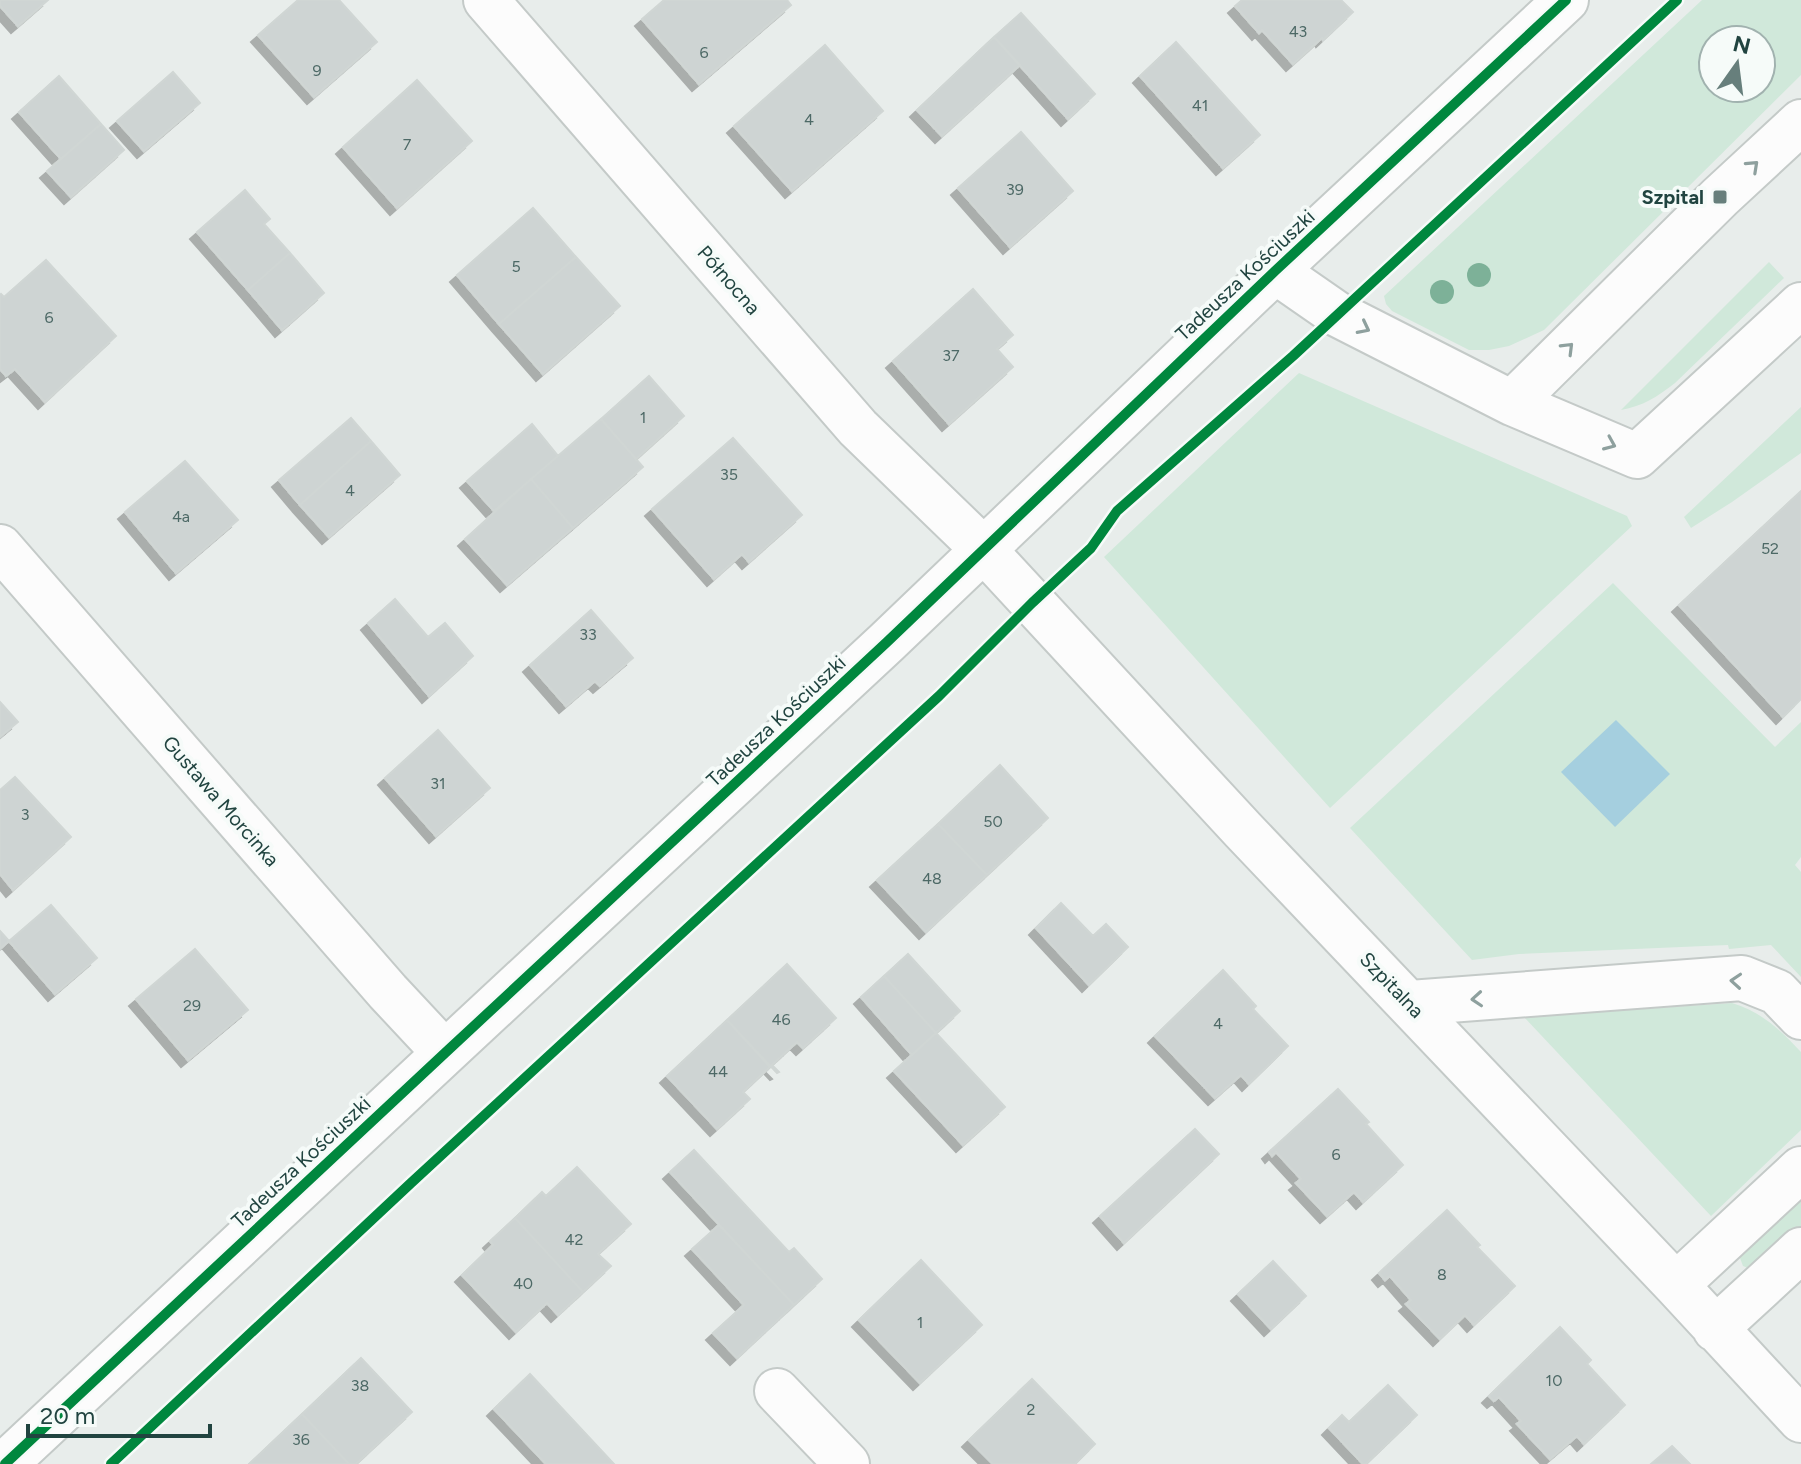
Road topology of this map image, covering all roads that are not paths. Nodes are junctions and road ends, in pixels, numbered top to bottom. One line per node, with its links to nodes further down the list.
1 (486, 0): 8 (street, Północna)
2 (1566, 0): 4 (street, Tadeusza Kościuszki)
3 (1801, 122): 6 (street, one-way to 3)
4 (1275, 271): 6 (street, one-way to 6); 8 (street, Tadeusza Kościuszki)
5 (1801, 305): 6 (street, one-way to 5)
6 (1512, 403)
7 (0, 547): 11 (street, Gustawa Morcinka)
8 (983, 549): 9 (street, Szpitalna); 11 (street, Tadeusza Kościuszki)
9 (1410, 1003): 10 (street, one-way to 9); 14 (street, Szpitalna)
10 (1801, 1017)
11 (445, 1053): 18 (street, Tadeusza Kościuszki)
12 (1801, 1169): 14 (street)
13 (1801, 1250): 15 (street)
14 (1676, 1285): 15 (street, Szpitalna)
15 (1715, 1329): 17 (street, Szpitalna)
16 (777, 1391): 19 (street)
17 (1801, 1420)
18 (5, 1464)
19 (847, 1464)

